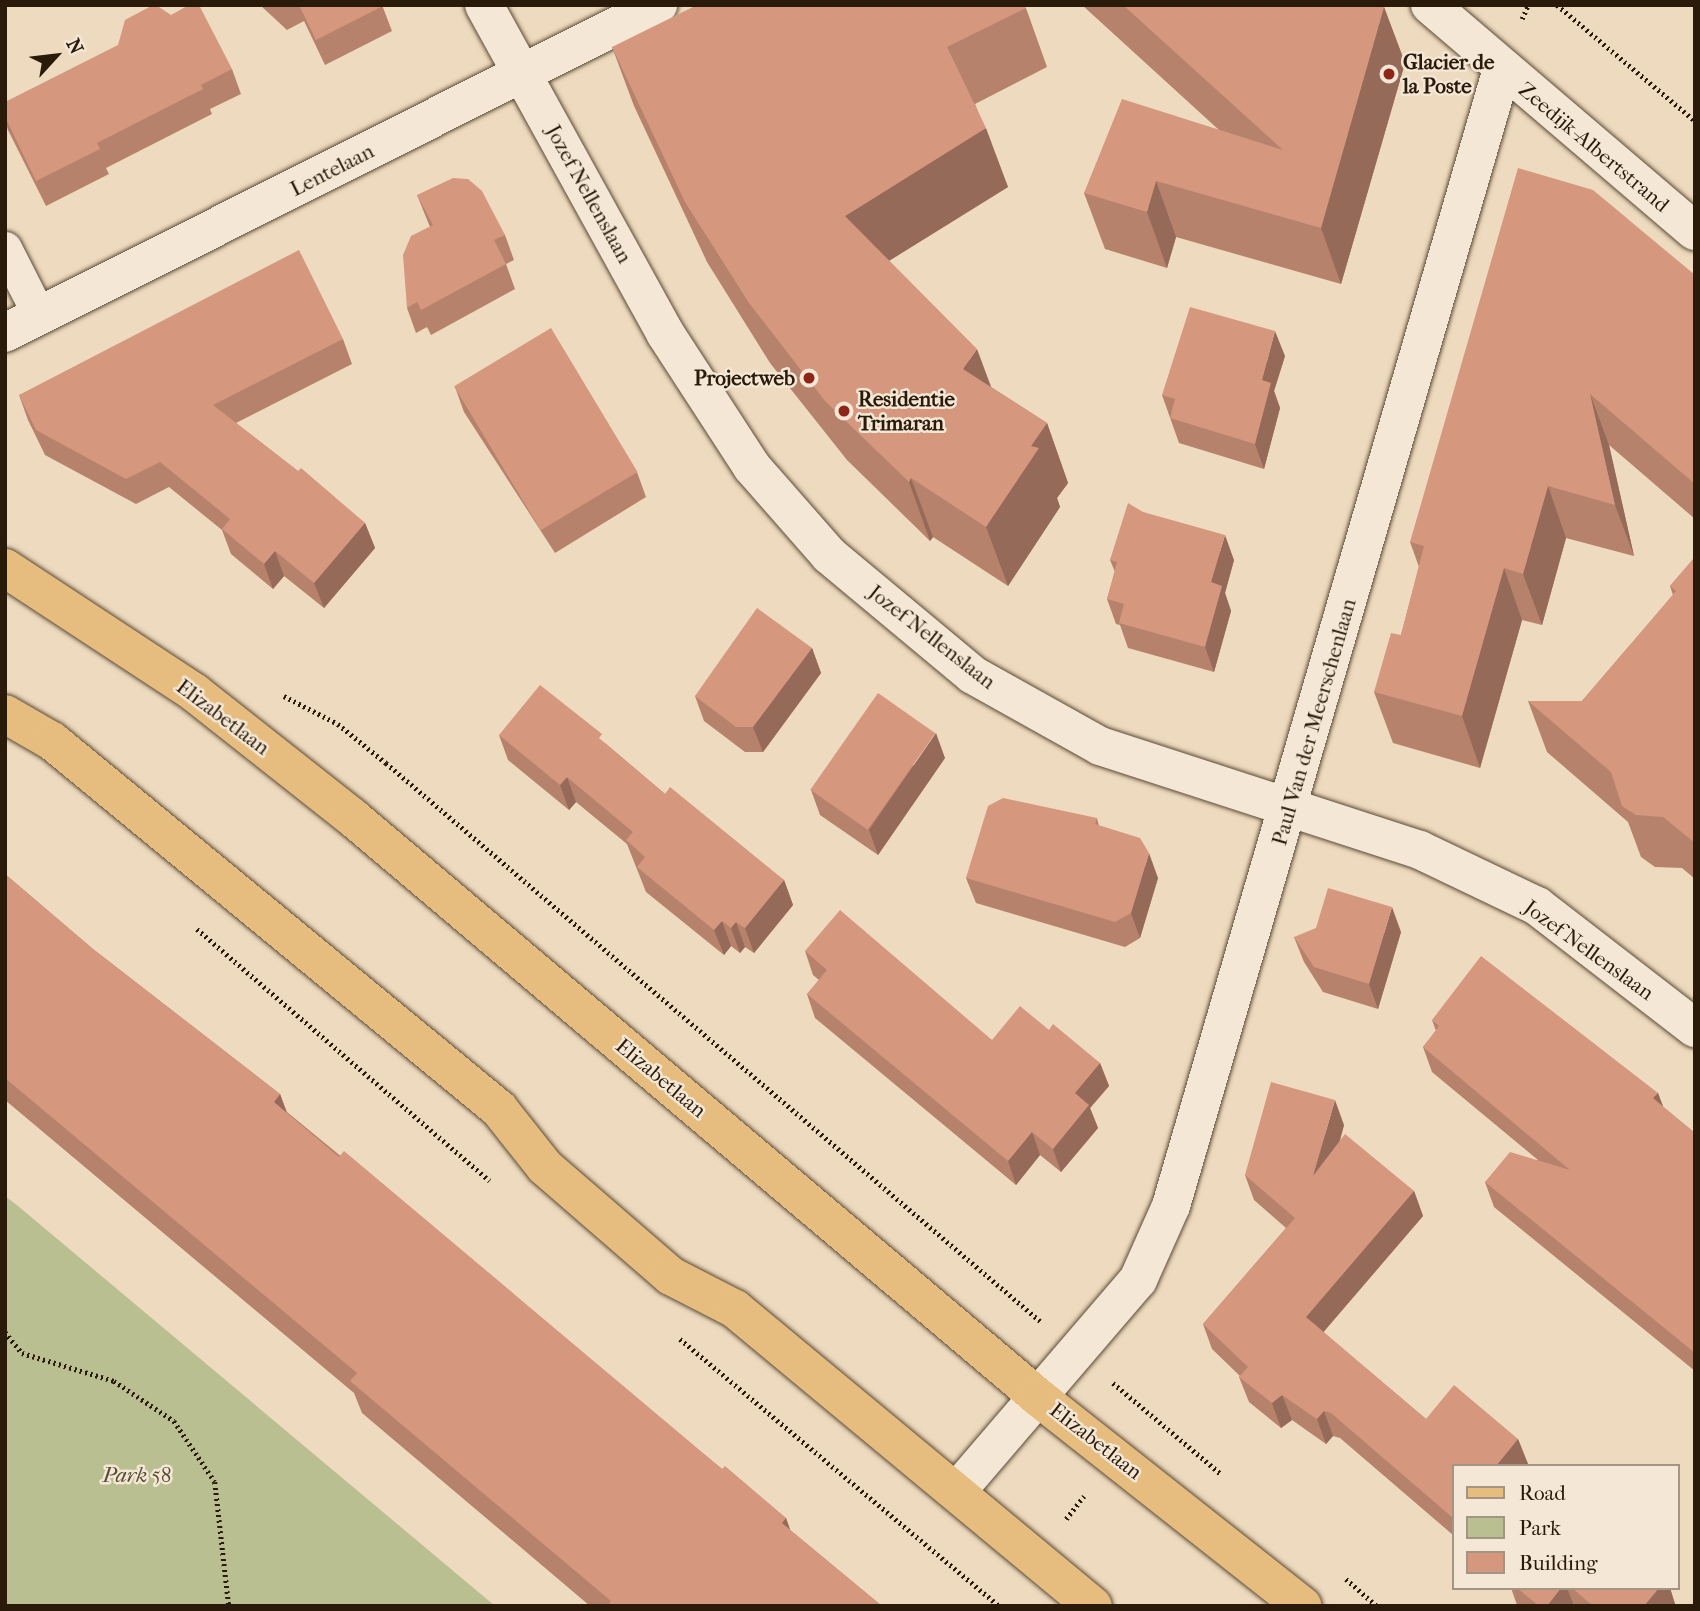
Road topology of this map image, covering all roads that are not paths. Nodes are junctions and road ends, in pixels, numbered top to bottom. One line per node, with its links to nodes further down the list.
1 (484, 5): 5 (street, Jozef Nellenslaan)
2 (658, 5): 5 (street, Lentelaan)
3 (1430, 5): 4 (street, Zeedijk-Albertstrand)
4 (1502, 69): 6 (street, Zeedijk-Albertstrand); 12 (street, Paul Van der Meerschenlaan)
5 (524, 74): 8 (street, Lentelaan); 12 (street, Jozef Nellenslaan)
6 (1695, 231)
7 (5, 248): 8 (lane)
8 (40, 317): 9 (street, Lentelaan)
9 (5, 332)
10 (5, 568): 14 (main road, Elizabetlaan)
11 (5, 714): 15 (main road)
12 (1289, 810): 13 (street, Jozef Nellenslaan); 14 (street, Paul Van der Meerschenlaan)
13 (1695, 1028)
14 (1038, 1396): 15 (street, Paul Van der Meerschenlaan); 17 (main road, Elizabetlaan)
15 (957, 1491): 16 (main road)
16 (1093, 1606)
17 (1303, 1606)

